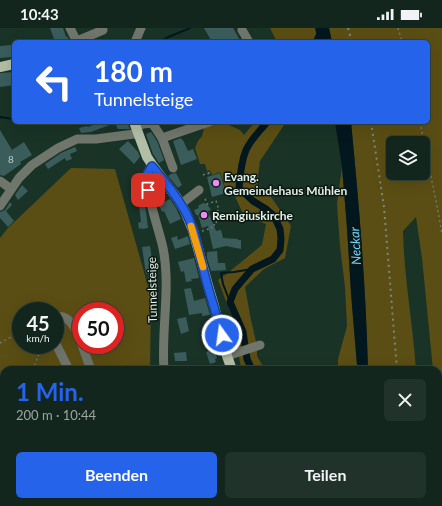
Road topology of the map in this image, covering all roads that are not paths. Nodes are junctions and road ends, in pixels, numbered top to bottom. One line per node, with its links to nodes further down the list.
1 (70, 28): 5 (street)
2 (141, 28): 7 (street)
3 (103, 30): 6 (street)
4 (242, 30): 8 (street)
5 (76, 40)
6 (81, 40)
7 (136, 40)
8 (248, 40)
9 (12, 64): 10 (main road)
10 (0, 66)
11 (153, 124): 14 (street)
12 (203, 124): 14 (street)
13 (136, 127): 15 (main road); 18 (street)
14 (162, 138): 16 (street)
15 (152, 166): 20 (main road); 30 (street, Tunnelsteige)
16 (173, 168)
17 (0, 181): 18 (street)
18 (11, 190): 21 (street)
19 (200, 191): 20 (street)
20 (181, 204): 27 (main road)
21 (0, 206)
22 (64, 317): 23 (street)
23 (72, 324)
24 (260, 345): 27 (street)
25 (61, 354): 28 (street)
26 (85, 354): 29 (street)
27 (227, 356): 31 (main road)
28 (67, 366)
29 (89, 366)
30 (164, 366)
31 (231, 366)

